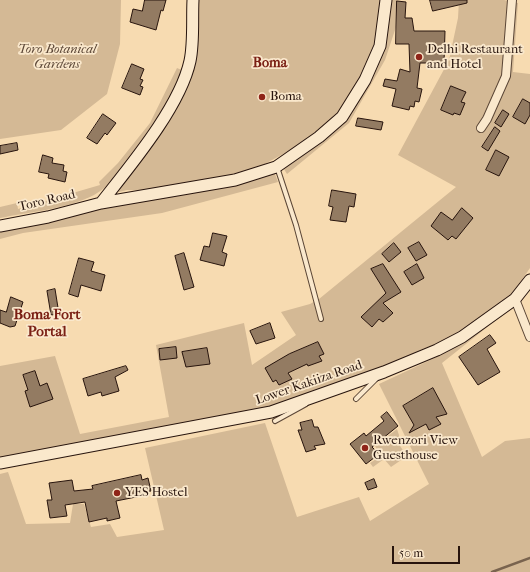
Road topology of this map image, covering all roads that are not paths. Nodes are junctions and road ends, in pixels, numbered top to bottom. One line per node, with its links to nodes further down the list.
1 (193, 0): 6 (main road)
2 (386, 0): 5 (main road, Toro Road)
3 (512, 0): 4 (street)
4 (481, 128)
5 (276, 167): 6 (main road, Toro Road); 10 (lane)
6 (101, 202): 7 (main road, Toro Road)
7 (0, 226)
8 (530, 280): 9 (main road, Lower Kakiiza Road)
9 (515, 299): 11 (street); 12 (main road, Lower Kakiiza Road)
10 (321, 319)
11 (530, 337)
12 (384, 372): 13 (main road, Lower Kakiiza Road); 14 (lane)
13 (320, 395): 15 (lane); 16 (main road, Lower Kakiiza Road)
14 (356, 399)
15 (275, 421)
16 (0, 463)

